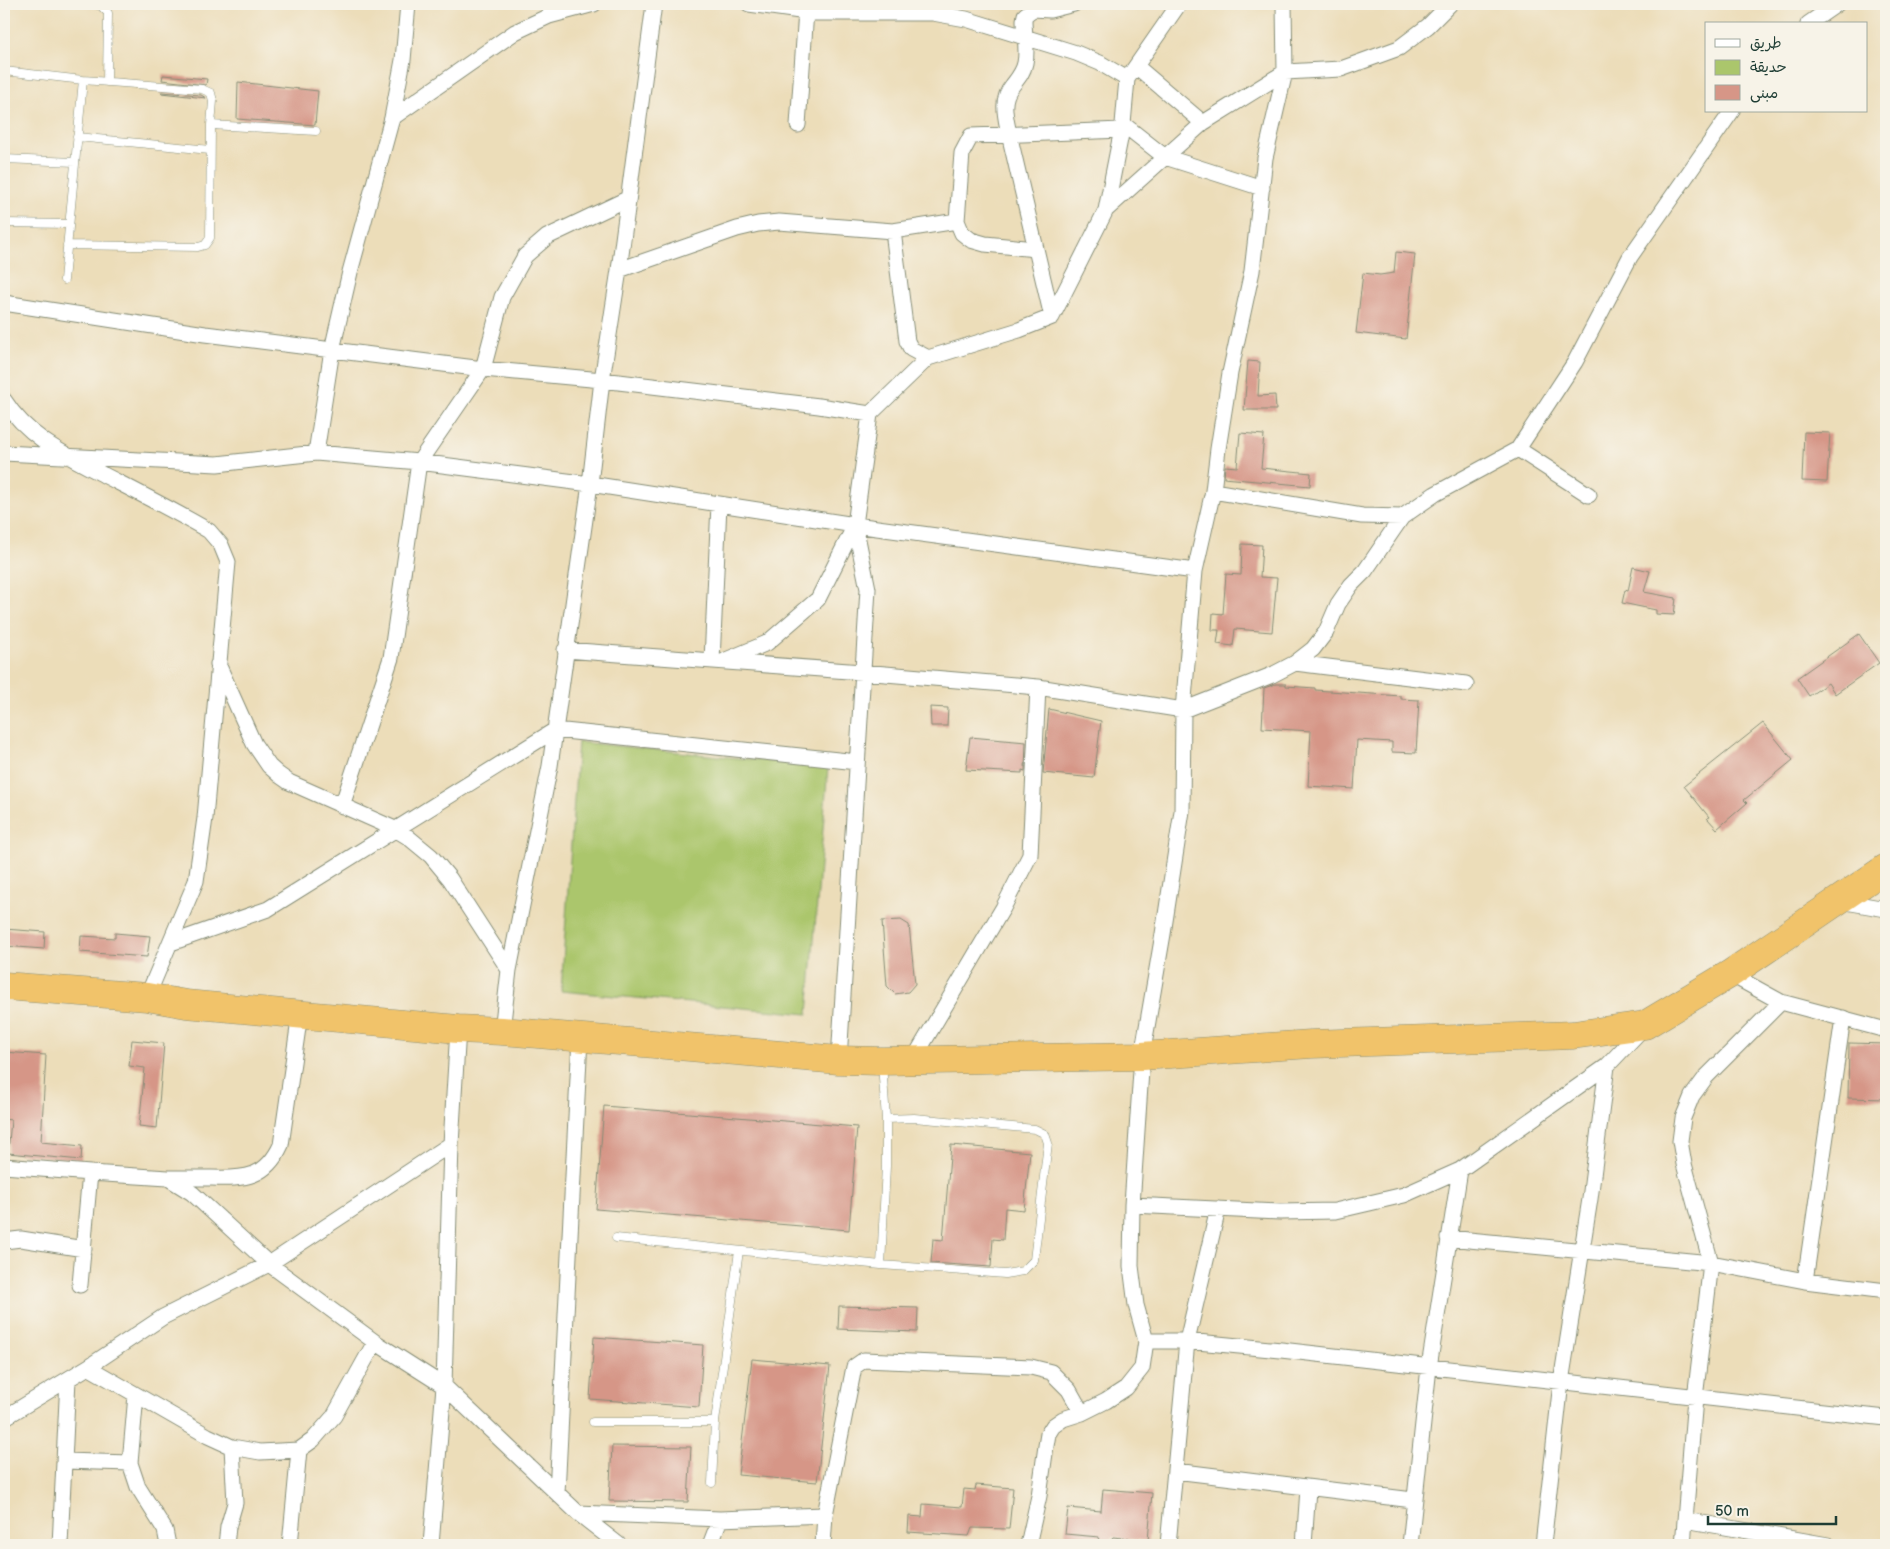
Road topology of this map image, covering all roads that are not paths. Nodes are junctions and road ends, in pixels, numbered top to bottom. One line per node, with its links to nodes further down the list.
1 (94, 4): 20 (lane)
2 (408, 4): 22 (street)
3 (594, 4): 22 (street)
4 (654, 4): 35 (street)
5 (749, 4): 11 (street)
6 (1074, 4): 14 (street)
7 (1179, 4): 15 (street)
8 (1450, 4): 17 (street)
9 (1837, 4): 13 (street)
10 (1282, 5): 17 (street)
11 (797, 8): 12 (street); 25 (street)
12 (934, 8): 14 (street)
13 (1811, 22)
14 (1024, 37): 18 (street); 28 (street)
15 (1136, 66): 18 (street); 23 (street)
16 (4, 71): 19 (lane)
17 (1285, 72): 23 (street); 34 (street)
18 (1127, 79): 26 (street)
19 (82, 80): 20 (lane); 29 (lane)
20 (107, 82): 24 (lane)
21 (1731, 112): 53 (street)
22 (392, 118): 47 (street)
23 (1203, 123): 31 (street)
24 (211, 125): 27 (lane); 30 (lane)
25 (798, 125)
26 (1122, 127): 28 (street); 31 (street); 36 (street)
27 (316, 131)
28 (1009, 134): 37 (street); 42 (street)
29 (77, 137): 30 (lane); 33 (lane)
30 (210, 150): 41 (lane)
31 (1165, 157): 34 (street); 36 (street)
32 (4, 159): 33 (lane)
33 (75, 162): 39 (lane)
34 (1262, 188): 59 (street)
35 (627, 199): 43 (street); 49 (street)
36 (1106, 210): 46 (street)
37 (957, 221): 40 (street); 42 (street)
38 (4, 223): 39 (lane)
39 (69, 224): 41 (lane)
40 (893, 231): 43 (street); 48 (street)
41 (67, 245): 44 (lane)
42 (1036, 249): 46 (street)
43 (619, 270): 50 (street)
44 (64, 280)
45 (4, 303): 47 (street)
46 (1052, 318): 48 (street)
47 (332, 350): 49 (street); 55 (street)
48 (928, 358): 52 (street)
49 (483, 369): 50 (street); 57 (street)
50 (602, 380): 52 (street); 58 (street)
51 (4, 400): 56 (street)
52 (870, 414): 63 (street)
53 (1518, 449): 60 (street); 62 (street)
54 (4, 453): 56 (street)
55 (316, 453): 56 (street); 57 (street)
56 (70, 457): 67 (street)
57 (420, 462): 58 (street); 75 (street)
58 (590, 484): 61 (street); 65 (street)
59 (1214, 491): 62 (street); 64 (street)
60 (1589, 495)
61 (719, 504): 63 (street); 66 (street)
62 (1402, 517): 68 (street)
63 (855, 525): 64 (street); 66 (street); 69 (street)
64 (1195, 571): 72 (street)
65 (565, 650): 66 (street); 73 (street)
66 (718, 661): 69 (street)
67 (217, 663): 75 (street); 80 (street)
68 (1295, 663): 70 (street); 72 (street)
69 (862, 672): 71 (street); 74 (street)
70 (1466, 684)
71 (1038, 687): 72 (street); 95 (street)
72 (1182, 710): 93 (street)
73 (555, 730): 74 (street); 76 (street); 81 (street)
74 (857, 762): 94 (street)
75 (342, 806): 76 (street)
76 (395, 830): 80 (street); 81 (street)
77 (1886, 868): 78 (highway)
78 (1840, 901): 79 (street); 82 (highway)
79 (1886, 908)
80 (171, 943): 84 (street)
81 (510, 970): 91 (street)
82 (1730, 974): 85 (street); 88 (highway)
83 (4, 986): 84 (highway)
84 (147, 997): 86 (highway)
85 (1780, 1002): 87 (street); 113 (street)
86 (300, 1014): 89 (highway); 103 (street)
87 (1843, 1018): 90 (street); 115 (street)
88 (1646, 1025): 93 (highway); 97 (street)
89 (458, 1028): 91 (highway); 99 (street)
90 (1886, 1030)
91 (502, 1031): 92 (highway)
92 (580, 1038): 94 (highway); 140 (street)
93 (1142, 1056): 95 (highway); 104 (street)
94 (839, 1060): 96 (highway)
95 (913, 1060): 96 (highway)
96 (882, 1061): 98 (lane)
97 (1606, 1066): 101 (street); 110 (street)
98 (886, 1120): 114 (lane); 114 (lane)
99 (452, 1144): 112 (street); 125 (street)
100 (4, 1166): 102 (street)
101 (1460, 1170): 105 (street); 107 (street)
102 (90, 1173): 103 (street); 109 (street)
103 (168, 1178): 112 (street)
104 (1132, 1205): 105 (street); 118 (street)
105 (1218, 1209): 119 (street)
106 (616, 1238): 111 (lane)
107 (1448, 1238): 110 (street); 122 (street)
108 (4, 1240): 109 (street)
109 (84, 1249): 116 (street)
110 (1582, 1250): 113 (street); 124 (street)
111 (739, 1251): 114 (lane); 132 (lane)
112 (269, 1264): 120 (street); 121 (street)
113 (1712, 1264): 115 (street); 127 (street)
114 (881, 1265)
115 (1805, 1281): 117 (street)
116 (80, 1285)
117 (1886, 1291)
118 (1146, 1341): 119 (street); 128 (street)
119 (1187, 1341): 122 (street); 137 (street)
120 (375, 1342): 125 (street); 134 (street)
121 (88, 1367): 123 (street); 126 (street)
122 (1429, 1367): 124 (street); 141 (street)
123 (68, 1379): 129 (street); 135 (street)
124 (1561, 1382): 127 (street); 159 (street)
125 (444, 1386): 140 (street); 151 (street)
126 (136, 1394): 133 (street); 136 (street)
127 (1696, 1398): 130 (street); 145 (street)
128 (1082, 1413): 143 (street); 155 (street)
129 (4, 1418)
130 (1886, 1418)
131 (593, 1422): 132 (lane)
132 (715, 1422): 138 (lane)
133 (232, 1447): 134 (street); 149 (street)
134 (299, 1450): 150 (street)
135 (64, 1461): 136 (street); 147 (street)
136 (130, 1463): 148 (street)
137 (1175, 1471): 139 (street); 156 (street)
138 (712, 1483)
139 (1308, 1488): 141 (street); 157 (street)
140 (557, 1493): 142 (street)
141 (1414, 1500): 158 (street)
142 (578, 1513): 144 (street); 152 (street)
143 (825, 1515): 144 (street); 154 (street)
144 (720, 1519): 153 (street)
145 (1685, 1520): 146 (street); 160 (street)
146 (1780, 1541): 161 (street)
147 (60, 1545)
148 (168, 1545)
149 (226, 1545)
150 (290, 1545)
151 (431, 1545)
152 (619, 1545)
153 (710, 1545)
154 (823, 1545)
155 (1028, 1545)
156 (1168, 1545)
157 (1304, 1545)
158 (1410, 1545)
159 (1543, 1545)
160 (1683, 1545)
161 (1828, 1545)

